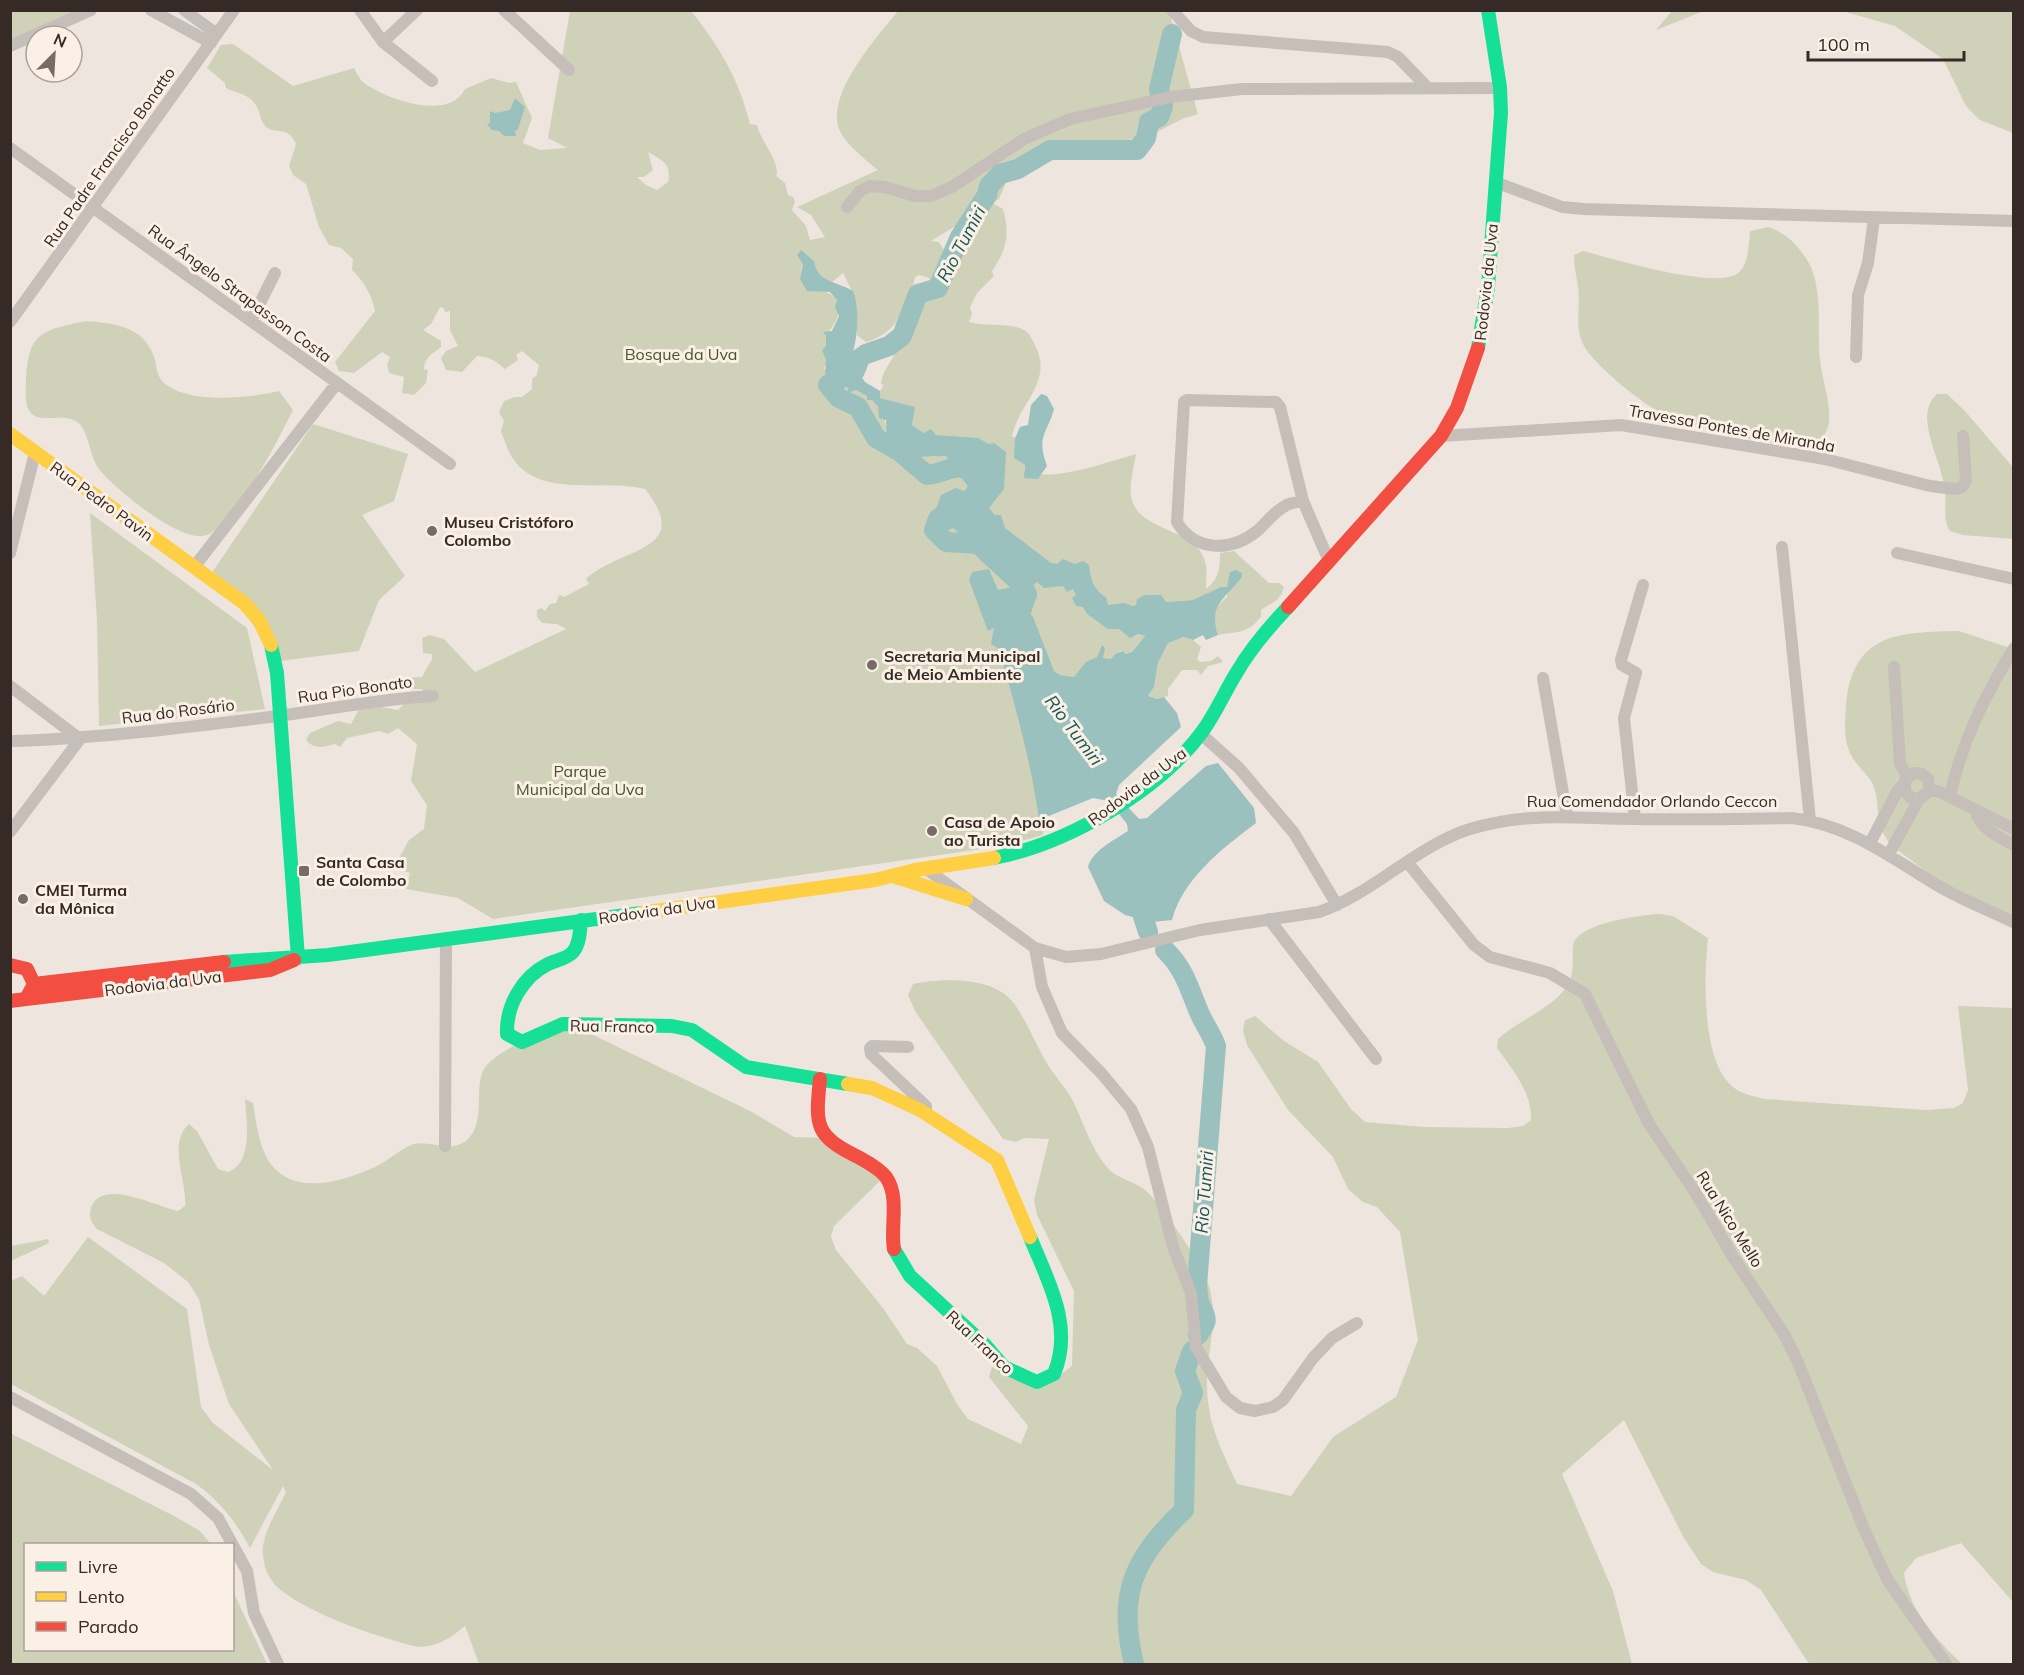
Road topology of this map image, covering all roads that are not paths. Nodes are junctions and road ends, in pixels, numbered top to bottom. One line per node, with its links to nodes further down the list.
1 (91, 10): 12 (street)
2 (151, 10): 10 (street)
3 (184, 10): 10 (street)
4 (234, 10): 10 (street, Rua Padre Francisco Bonatto)
5 (360, 10): 11 (street)
6 (417, 10): 11 (street)
7 (504, 10): 13 (street)
8 (1172, 10): 15 (street)
9 (1488, 10): 16 (street, Rodovia da Uva)
10 (214, 38): 20 (street, Rua Padre Francisco Bonatto)
11 (383, 42): 14 (street)
12 (10, 46)
13 (569, 70)
14 (432, 81)
15 (1427, 87): 16 (street); 19 (street)
16 (1500, 88): 18 (street, Rodovia da Uva)
17 (10, 148): 20 (street, Rua Ângelo Strapasson Costa)
18 (1495, 182): 21 (street); 29 (street, Rodovia da Uva)
19 (847, 207)
20 (94, 208): 24 (street, Rua Ângelo Strapasson Costa); 25 (street, Rua Padre Francisco Bonatto)
21 (1874, 219): 22 (street); 26 (street)
22 (2013, 221)
23 (275, 273): 24 (street)
24 (251, 321): 27 (street, Rua Ângelo Strapasson Costa)
25 (10, 322)
26 (1856, 357)
27 (337, 383): 32 (street, Rua Ângelo Strapasson Costa); 38 (street)
28 (10, 434): 31 (street, Rua Pedro Pavin)
29 (1441, 436): 30 (street, Travessa Pontes de Miranda); 37 (street, Rodovia da Uva)
30 (1963, 436)
31 (35, 453): 35 (street); 38 (street, Rua Pedro Pavin)
32 (450, 464)
33 (1303, 501): 33 (street); 37 (street)
34 (1782, 548): 56 (street)
35 (10, 553)
36 (1897, 553): 39 (street)
37 (1329, 561): 47 (street, Rodovia da Uva)
38 (194, 567): 46 (street, Rua Pedro Pavin)
39 (2013, 579)
40 (1643, 585): 55 (street)
41 (2013, 648): 52 (street)
42 (1894, 667): 50 (street)
43 (1543, 678): 54 (street)
44 (10, 686): 48 (street)
45 (433, 696): 46 (street, Rua Pio Bonato)
46 (281, 715): 48 (street, Rua do Rosário); 74 (street, Rua Pedro Pavin)
47 (1201, 734): 65 (street, Rodovia da Uva); 68 (street)
48 (80, 739): 49 (street, Rua do Rosário); 60 (street)
49 (14, 741)
50 (1906, 781): 51 (street); 51 (street); 57 (street)
51 (1924, 795): 52 (street); 58 (street)
52 (1950, 796): 53 (street)
53 (1976, 813): 59 (street); 62 (street)
54 (1567, 816): 55 (street, Rua Comendador Orlando Ceccon); 64 (street, Rua Comendador Orlando Ceccon)
55 (1635, 819): 56 (street, Rua Comendador Orlando Ceccon)
56 (1810, 820): 61 (street, Rua Comendador Orlando Ceccon)
57 (1882, 820): 58 (street); 61 (street)
58 (1902, 829): 63 (street)
59 (2013, 829)
60 (10, 832)
61 (1870, 843): 63 (street, Rua Comendador Orlando Ceccon)
62 (2013, 844)
63 (1889, 854): 71 (street, Rua Comendador Orlando Ceccon)
64 (1408, 863): 68 (street, Rua Comendador Orlando Ceccon); 88 (street, Rua Nico Mello)
65 (925, 868): 66 (street, Rodovia da Uva); 67 (street, Rua Comendador Orlando Ceccon)
66 (889, 876): 67 (street); 70 (street, Rodovia da Uva)
67 (966, 899): 73 (street, Rua Comendador Orlando Ceccon)
68 (1337, 905): 69 (street, Rua Comendador Orlando Ceccon)
69 (1269, 919): 73 (street, Rua Comendador Orlando Ceccon); 79 (street)
70 (581, 920): 72 (street, Rodovia da Uva); 80 (street, Rua Franco)
71 (2013, 922)
72 (446, 941): 74 (street, Rodovia da Uva); 82 (street)
73 (1035, 948): 83 (street)
74 (298, 958): 76 (street, Rodovia da Uva); 77 (street, Rodovia da Uva)
75 (11, 965): 76 (street)
76 (34, 984): 77 (street)
77 (15, 1002)
78 (908, 1047): 81 (street)
79 (1376, 1059)
80 (820, 1079): 81 (street, Rua Franco); 81 (street, Rua Franco)
81 (926, 1114)
82 (446, 1146)
83 (1357, 1323)
84 (10, 1397): 85 (street)
85 (232, 1543)
86 (234, 1547): 87 (street)
87 (278, 1665)
88 (1946, 1665)

